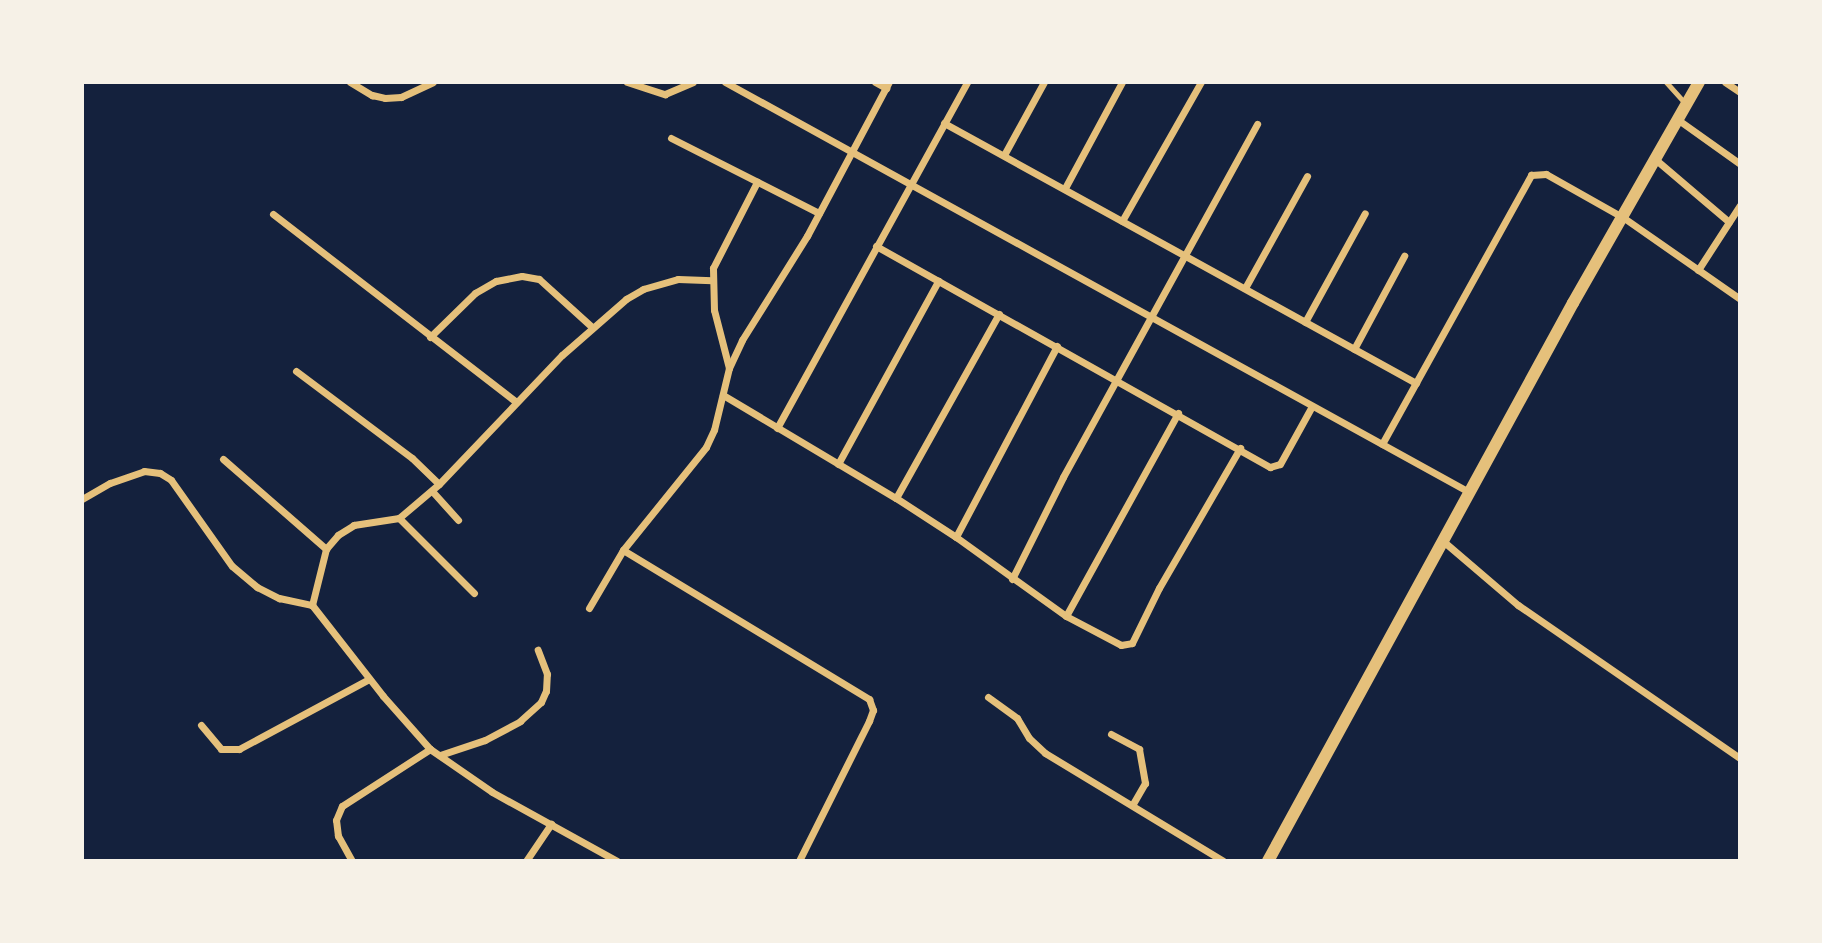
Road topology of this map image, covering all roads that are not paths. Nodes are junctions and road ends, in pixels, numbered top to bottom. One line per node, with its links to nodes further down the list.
1 (351, 82): 2 (street)
2 (433, 82)
3 (627, 82): 4 (street)
4 (693, 82)
5 (725, 82): 21 (street)
6 (875, 82): 14 (street)
7 (967, 82): 18 (street)
8 (1044, 82): 22 (street)
9 (1122, 82): 28 (street)
10 (1201, 82): 34 (street)
11 (1666, 82): 16 (lane)
12 (1699, 82): 16 (street)
13 (1725, 82): 15 (street)
14 (887, 85): 21 (street)
15 (1740, 92)
16 (1685, 104): 17 (street)
17 (1677, 119): 23 (street); 24 (street)
18 (944, 123): 22 (street); 27 (street)
19 (1257, 124): 37 (street)
20 (671, 138): 26 (street)
21 (852, 150): 27 (street); 30 (street)
22 (1004, 155): 28 (street)
23 (1655, 159): 33 (street); 35 (street)
24 (1740, 163)
25 (1307, 176): 42 (street)
26 (757, 182): 30 (street); 40 (street)
27 (911, 183): 36 (street); 45 (street)
28 (1065, 188): 34 (street)
29 (1740, 205): 35 (street)
30 (819, 213): 51 (street)
31 (1365, 213): 46 (street)
32 (273, 214): 48 (street)
33 (1624, 218): 39 (street); 54 (street); 66 (street)
34 (1122, 221): 37 (street)
35 (1728, 222): 39 (street)
36 (876, 246): 41 (street); 59 (street)
37 (1186, 255): 42 (street); 45 (street)
38 (1404, 256): 50 (street)
39 (1698, 270): 43 (street)
40 (712, 280): 47 (street); 51 (street)
41 (938, 281): 44 (street); 63 (street)
42 (1245, 288): 46 (street)
43 (1740, 299)
44 (999, 314): 49 (street); 67 (street)
45 (1151, 317): 53 (street); 57 (street)
46 (1305, 322): 50 (street)
47 (592, 327): 48 (street); 56 (street)
48 (430, 337): 56 (street)
49 (1057, 346): 53 (street); 71 (street)
50 (1354, 349): 54 (street)
51 (729, 368): 55 (street)
52 (296, 371): 64 (street)
53 (1118, 380): 58 (street); 75 (street)
54 (1416, 383): 60 (street)
55 (723, 395): 59 (street); 74 (street)
56 (515, 401): 64 (street)
57 (1312, 406): 60 (street); 61 (street)
58 (1178, 413): 61 (street); 79 (street)
59 (776, 428): 63 (street)
60 (1382, 444): 66 (street)
61 (1240, 448): 79 (street)
62 (223, 459): 73 (street)
63 (838, 464): 67 (street)
64 (439, 484): 65 (street)
65 (432, 491): 69 (street); 70 (street)
66 (1469, 492): 72 (street)
67 (896, 498): 71 (street)
68 (82, 499): 77 (street)
69 (399, 518): 73 (street); 76 (street)
70 (458, 520)
71 (956, 537): 75 (street)
72 (1442, 541): 87 (street); 95 (street)
73 (327, 549): 77 (street)
74 (623, 550): 78 (street); 93 (street)
75 (1012, 579): 79 (street)
76 (474, 593)
77 (312, 605): 81 (street)
78 (589, 608)
79 (1066, 616)
80 (538, 650): 86 (street)
81 (369, 679): 83 (street); 85 (street)
82 (988, 697): 88 (street)
83 (201, 724)
84 (1111, 734): 88 (street)
85 (430, 749): 86 (street); 90 (street)
86 (440, 755): 89 (street)
87 (1740, 758)
88 (1133, 804): 94 (street)
89 (551, 824): 91 (street); 92 (street)
90 (352, 861)
91 (526, 861)
92 (617, 861)
93 (799, 861)
94 (1223, 861)
95 (1268, 861)

